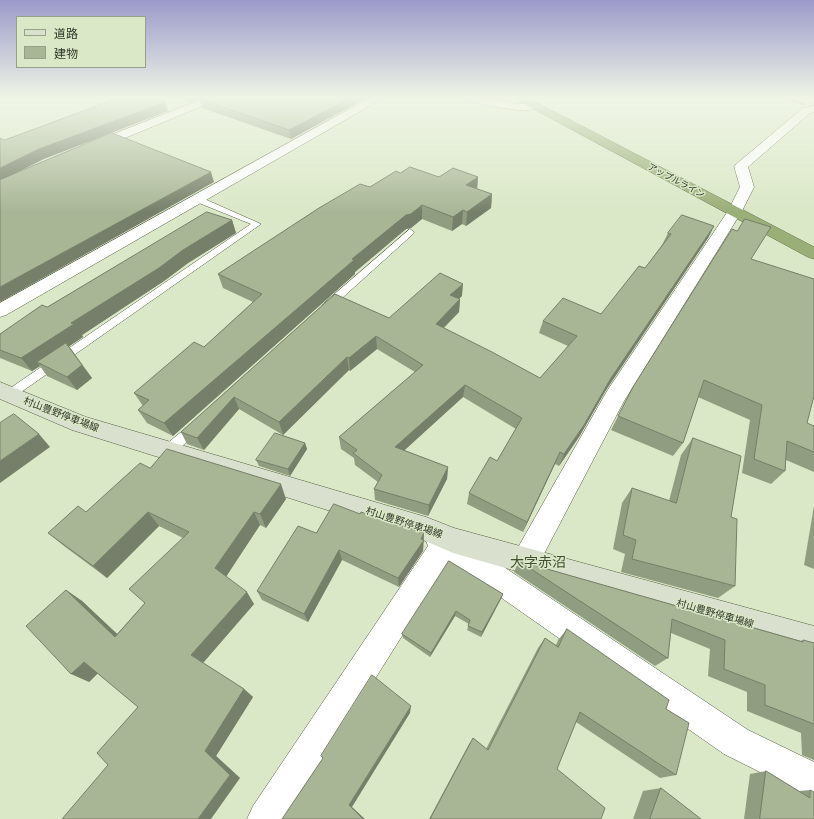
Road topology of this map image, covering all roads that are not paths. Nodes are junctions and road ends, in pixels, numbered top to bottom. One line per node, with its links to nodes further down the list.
1 (123, 135): 5 (street)
2 (313, 135): 6 (street)
3 (590, 135): 7 (highway, アップルライン)
4 (777, 135): 7 (street)
5 (80, 152)
6 (197, 199): 10 (street); 12 (lane)
7 (735, 210): 9 (highway, アップルライン); 16 (street)
8 (410, 232): 11 (lane)
9 (814, 254)
10 (0, 311)
11 (318, 314)
12 (5, 392): 14 (main road, 村山豊野停車場線)
13 (204, 419): 14 (lane)
14 (169, 450): 15 (main road, 村山豊野停車場線)
15 (436, 536): 16 (main road, 村山豊野停車場線); 18 (street); 19 (street)
16 (526, 560): 17 (main road, 村山豊野停車場線)
17 (814, 641)
18 (814, 781)
19 (266, 819)

